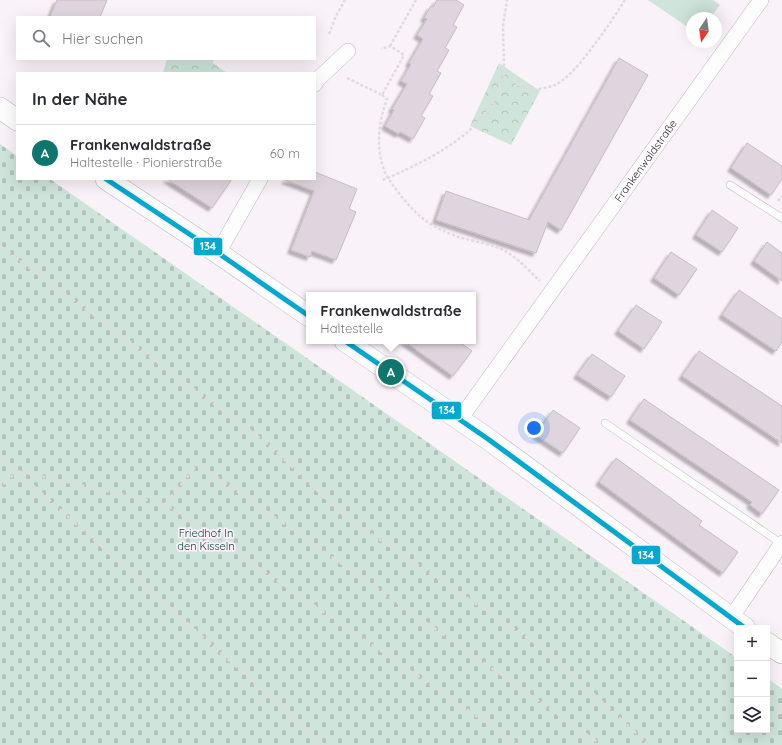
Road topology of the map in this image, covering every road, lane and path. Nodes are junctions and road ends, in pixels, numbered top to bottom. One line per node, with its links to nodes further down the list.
1 (344, 0): 6 (path)
2 (416, 0): 7 (path)
3 (507, 0): 10 (path)
4 (625, 0): 10 (path)
5 (755, 2): 27 (street, Frankenwaldstraße)
6 (329, 34)
7 (390, 46): 8 (path); 13 (path)
8 (381, 49)
9 (348, 51): 12 (street)
10 (503, 76): 16 (path)
11 (347, 78): 13 (path)
12 (316, 82)
13 (382, 95): 16 (path)
14 (0, 108): 15 (street)
15 (16, 119)
16 (388, 177): 19 (path); 24 (path)
17 (108, 180): 23 (street)
18 (259, 180): 23 (street)
19 (382, 180)
20 (730, 185): 21 (lane)
21 (782, 218)
22 (0, 246): 40 (path)
23 (218, 253): 25 (street)
24 (542, 282)
25 (306, 314)
26 (349, 344): 27 (street)
27 (460, 419): 34 (street)
28 (605, 423): 33 (lane)
29 (0, 456): 30 (path)
30 (17, 471): 31 (path); 32 (path); 37 (path)
31 (0, 488)
32 (165, 504): 38 (path); 39 (path)
33 (782, 544): 34 (street)
34 (738, 623)
35 (770, 645): 36 (street)
36 (782, 653)
37 (324, 745)
38 (519, 745)
39 (602, 745)
40 (649, 745)

